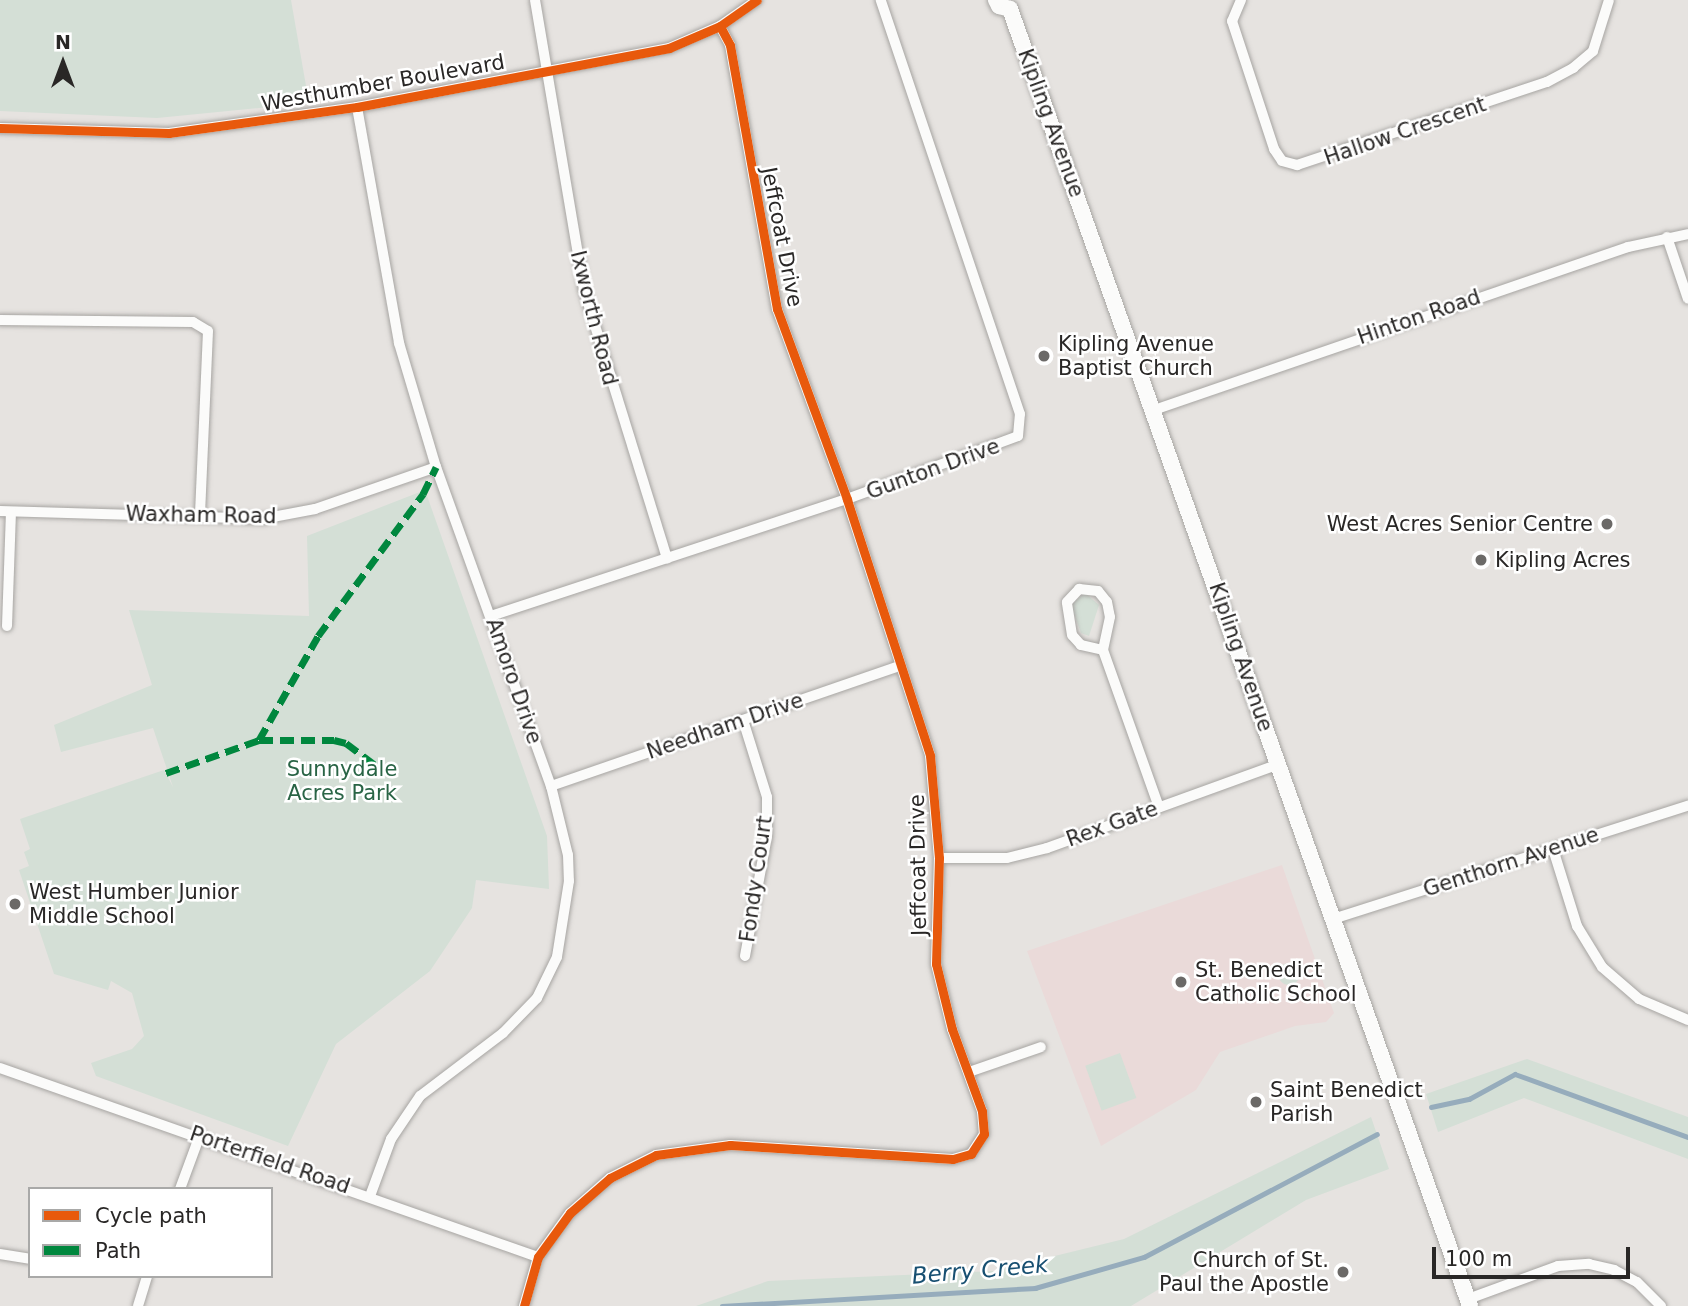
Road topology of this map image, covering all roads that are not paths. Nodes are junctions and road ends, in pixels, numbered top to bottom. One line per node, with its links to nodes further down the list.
1 (535, 0): 8 (street, Ixworth Road)
2 (757, 0): 7 (street, Westhumber Boulevard)
3 (881, 0): 17 (street, Gunton Drive)
4 (1241, 0): 5 (street, Hallow Crescent)
5 (1609, 0)
6 (1008, 3): 15 (main road, Kipling Avenue)
7 (720, 26): 8 (street, Westhumber Boulevard); 17 (street, Jeffcoat Drive)
8 (545, 72): 9 (street, Westhumber Boulevard); 20 (street, Ixworth Road)
9 (357, 107): 10 (street, Westhumber Boulevard); 16 (street, Amoro Drive)
10 (0, 128)
11 (1688, 234): 12 (street, Hinton Road)
12 (1667, 237): 13 (street); 15 (street, Hinton Road)
13 (1688, 299)
14 (0, 320): 19 (street)
15 (1154, 410): 26 (main road, Kipling Avenue)
16 (436, 467): 19 (street, Waxham Road); 21 (street, Amoro Drive)
17 (847, 499): 20 (street, Gunton Drive); 24 (street, Jeffcoat Drive)
18 (5, 512): 19 (street, Waxham Road); 22 (street)
19 (200, 517)
20 (667, 558): 21 (street, Gunton Drive)
21 (491, 616): 27 (street, Amoro Drive)
22 (7, 626)
23 (1103, 650): 23 (street); 29 (street)
24 (899, 666): 25 (street, Needham Drive); 31 (street, Jeffcoat Drive)
25 (743, 720): 27 (street, Needham Drive); 33 (street, Fondy Court)
26 (1279, 764): 29 (street, Rex Gate); 32 (main road, Kipling Avenue)
27 (551, 786): 40 (street, Amoro Drive)
28 (1688, 806): 30 (street, Genthorn Avenue)
29 (1159, 807): 31 (street, Rex Gate)
30 (1553, 849): 32 (street, Genthorn Avenue); 34 (street)
31 (939, 858): 37 (street, Jeffcoat Drive)
32 (1333, 919): 45 (main road, Kipling Avenue)
33 (745, 956)
34 (1688, 1020)
35 (1041, 1047): 37 (street)
36 (0, 1068): 38 (street, Porterfield Road)
37 (969, 1072): 42 (street, Jeffcoat Drive)
38 (200, 1135): 39 (street); 40 (street, Porterfield Road)
39 (181, 1187)
40 (370, 1196): 42 (street, Porterfield Road)
41 (0, 1254): 43 (street)
42 (538, 1257): 47 (street, Jeffcoat Drive)
43 (28, 1259)
44 (143, 1278): 46 (street)
45 (1469, 1303): 48 (street)
46 (138, 1306)
47 (524, 1306)
48 (1661, 1306)

